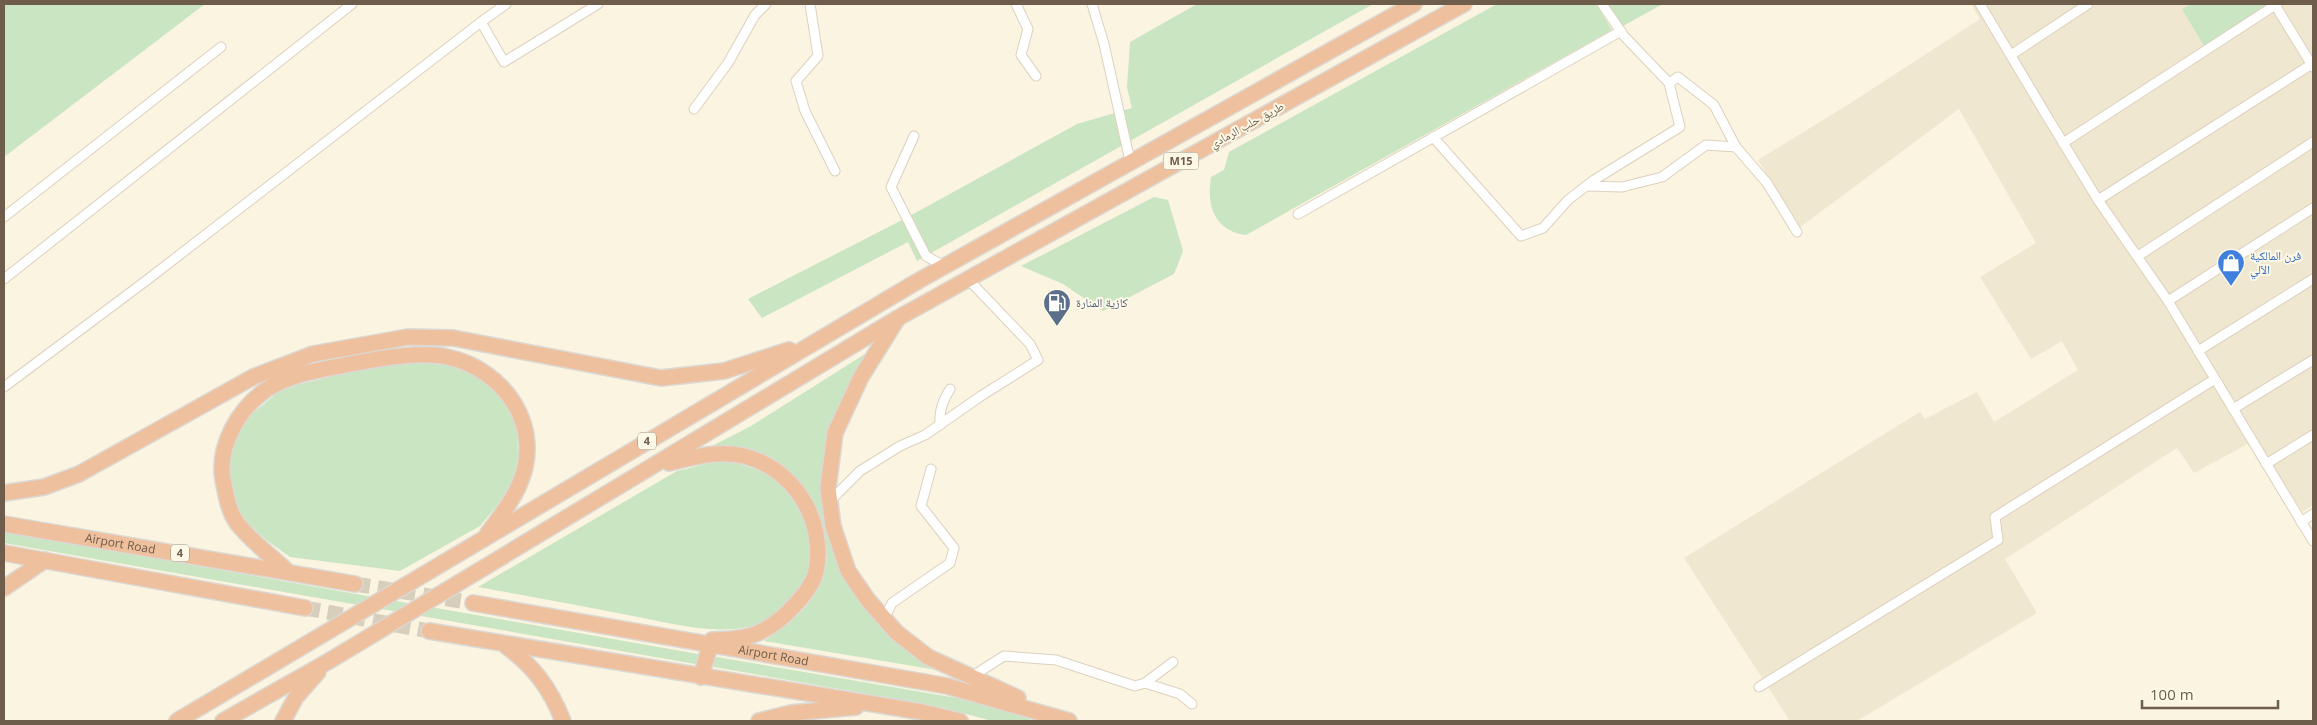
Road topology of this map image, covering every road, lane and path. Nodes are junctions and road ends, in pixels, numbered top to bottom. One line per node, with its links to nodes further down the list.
1 (352, 4): 37 (street)
2 (506, 4): 14 (street)
3 (598, 4): 14 (street)
4 (766, 4): 21 (street)
5 (810, 4): 28 (street)
6 (1016, 4): 19 (street)
7 (1092, 4): 27 (street)
8 (1414, 4): 27 (highway, طريق حلب الرمادي / M15)
9 (1464, 4): 38 (highway, طريق حلب الرمادي / M15)
10 (1602, 4): 15 (street)
11 (1980, 4): 17 (street)
12 (2088, 4): 17 (street)
13 (2276, 4): 18 (street); 24 (street)
14 (481, 22): 46 (street)
15 (1621, 31): 20 (street); 23 (street)
16 (221, 47): 33 (street)
17 (2011, 56): 24 (street)
18 (2312, 65): 30 (street)
19 (1036, 76)
20 (1669, 83): 26 (street); 29 (street)
21 (694, 109)
22 (914, 136): 36 (street)
23 (1434, 137): 29 (street); 32 (street)
24 (2063, 142): 30 (street)
25 (2313, 142): 35 (street)
26 (1736, 146): 29 (street); 34 (street)
27 (1125, 164): 36 (highway, 4)
28 (835, 170)
29 (1586, 186)
30 (2098, 200): 35 (street)
31 (2313, 208): 41 (street)
32 (1298, 214)
33 (4, 217)
34 (1797, 232)
35 (2138, 256): 41 (street)
36 (944, 266): 40 (highway, 4)
37 (4, 279)
38 (968, 279): 42 (highway, طريق حلب الرمادي / M15); 49 (street)
39 (2313, 279): 43 (street)
40 (918, 281): 54 (highway); 59 (highway, 4)
41 (2168, 301): 43 (street)
42 (898, 318): 52 (highway, 4); 55 (highway)
43 (2198, 351): 45 (street)
44 (2313, 360): 48 (street)
45 (2215, 379): 48 (street); 78 (street)
46 (4, 387)
47 (950, 389): 49 (street)
48 (2233, 409): 51 (street)
49 (940, 425): 55 (street)
50 (2313, 435): 51 (street)
51 (2266, 464): 57 (street)
52 (653, 467): 70 (highway); 73 (highway, 4)
53 (931, 469): 68 (street)
54 (4, 493)
55 (830, 501): 68 (highway)
56 (2313, 514): 57 (street)
57 (2302, 522): 60 (street)
58 (4, 524): 63 (highway, Airport Road / 4)
59 (485, 536): 63 (highway); 82 (highway, 4)
60 (2313, 541)
61 (4, 553): 62 (highway)
62 (45, 560): 65 (highway); 67 (highway)
63 (286, 570): 64 (highway, Airport Road / 4)
64 (356, 584)
65 (4, 588)
66 (473, 603): 70 (highway, Airport Road)
67 (305, 608)
68 (884, 619): 76 (highway)
69 (429, 631): 71 (highway)
70 (686, 641): 72 (highway, Airport Road)
71 (505, 645): 75 (highway); 85 (highway)
72 (710, 645): 75 (highway); 88 (highway, Airport Road)
73 (329, 661): 83 (highway, 4); 84 (highway)
74 (1173, 662): 77 (street)
75 (701, 677): 80 (highway)
76 (971, 677): 77 (street); 88 (highway)
77 (1145, 683): 79 (street)
78 (1759, 687)
79 (1192, 704)
80 (878, 706): 81 (highway); 87 (highway)
81 (776, 719): 86 (highway)
82 (177, 721)
83 (223, 721)
84 (283, 721)
85 (563, 721)
86 (758, 721)
87 (960, 721)
88 (1068, 721)

